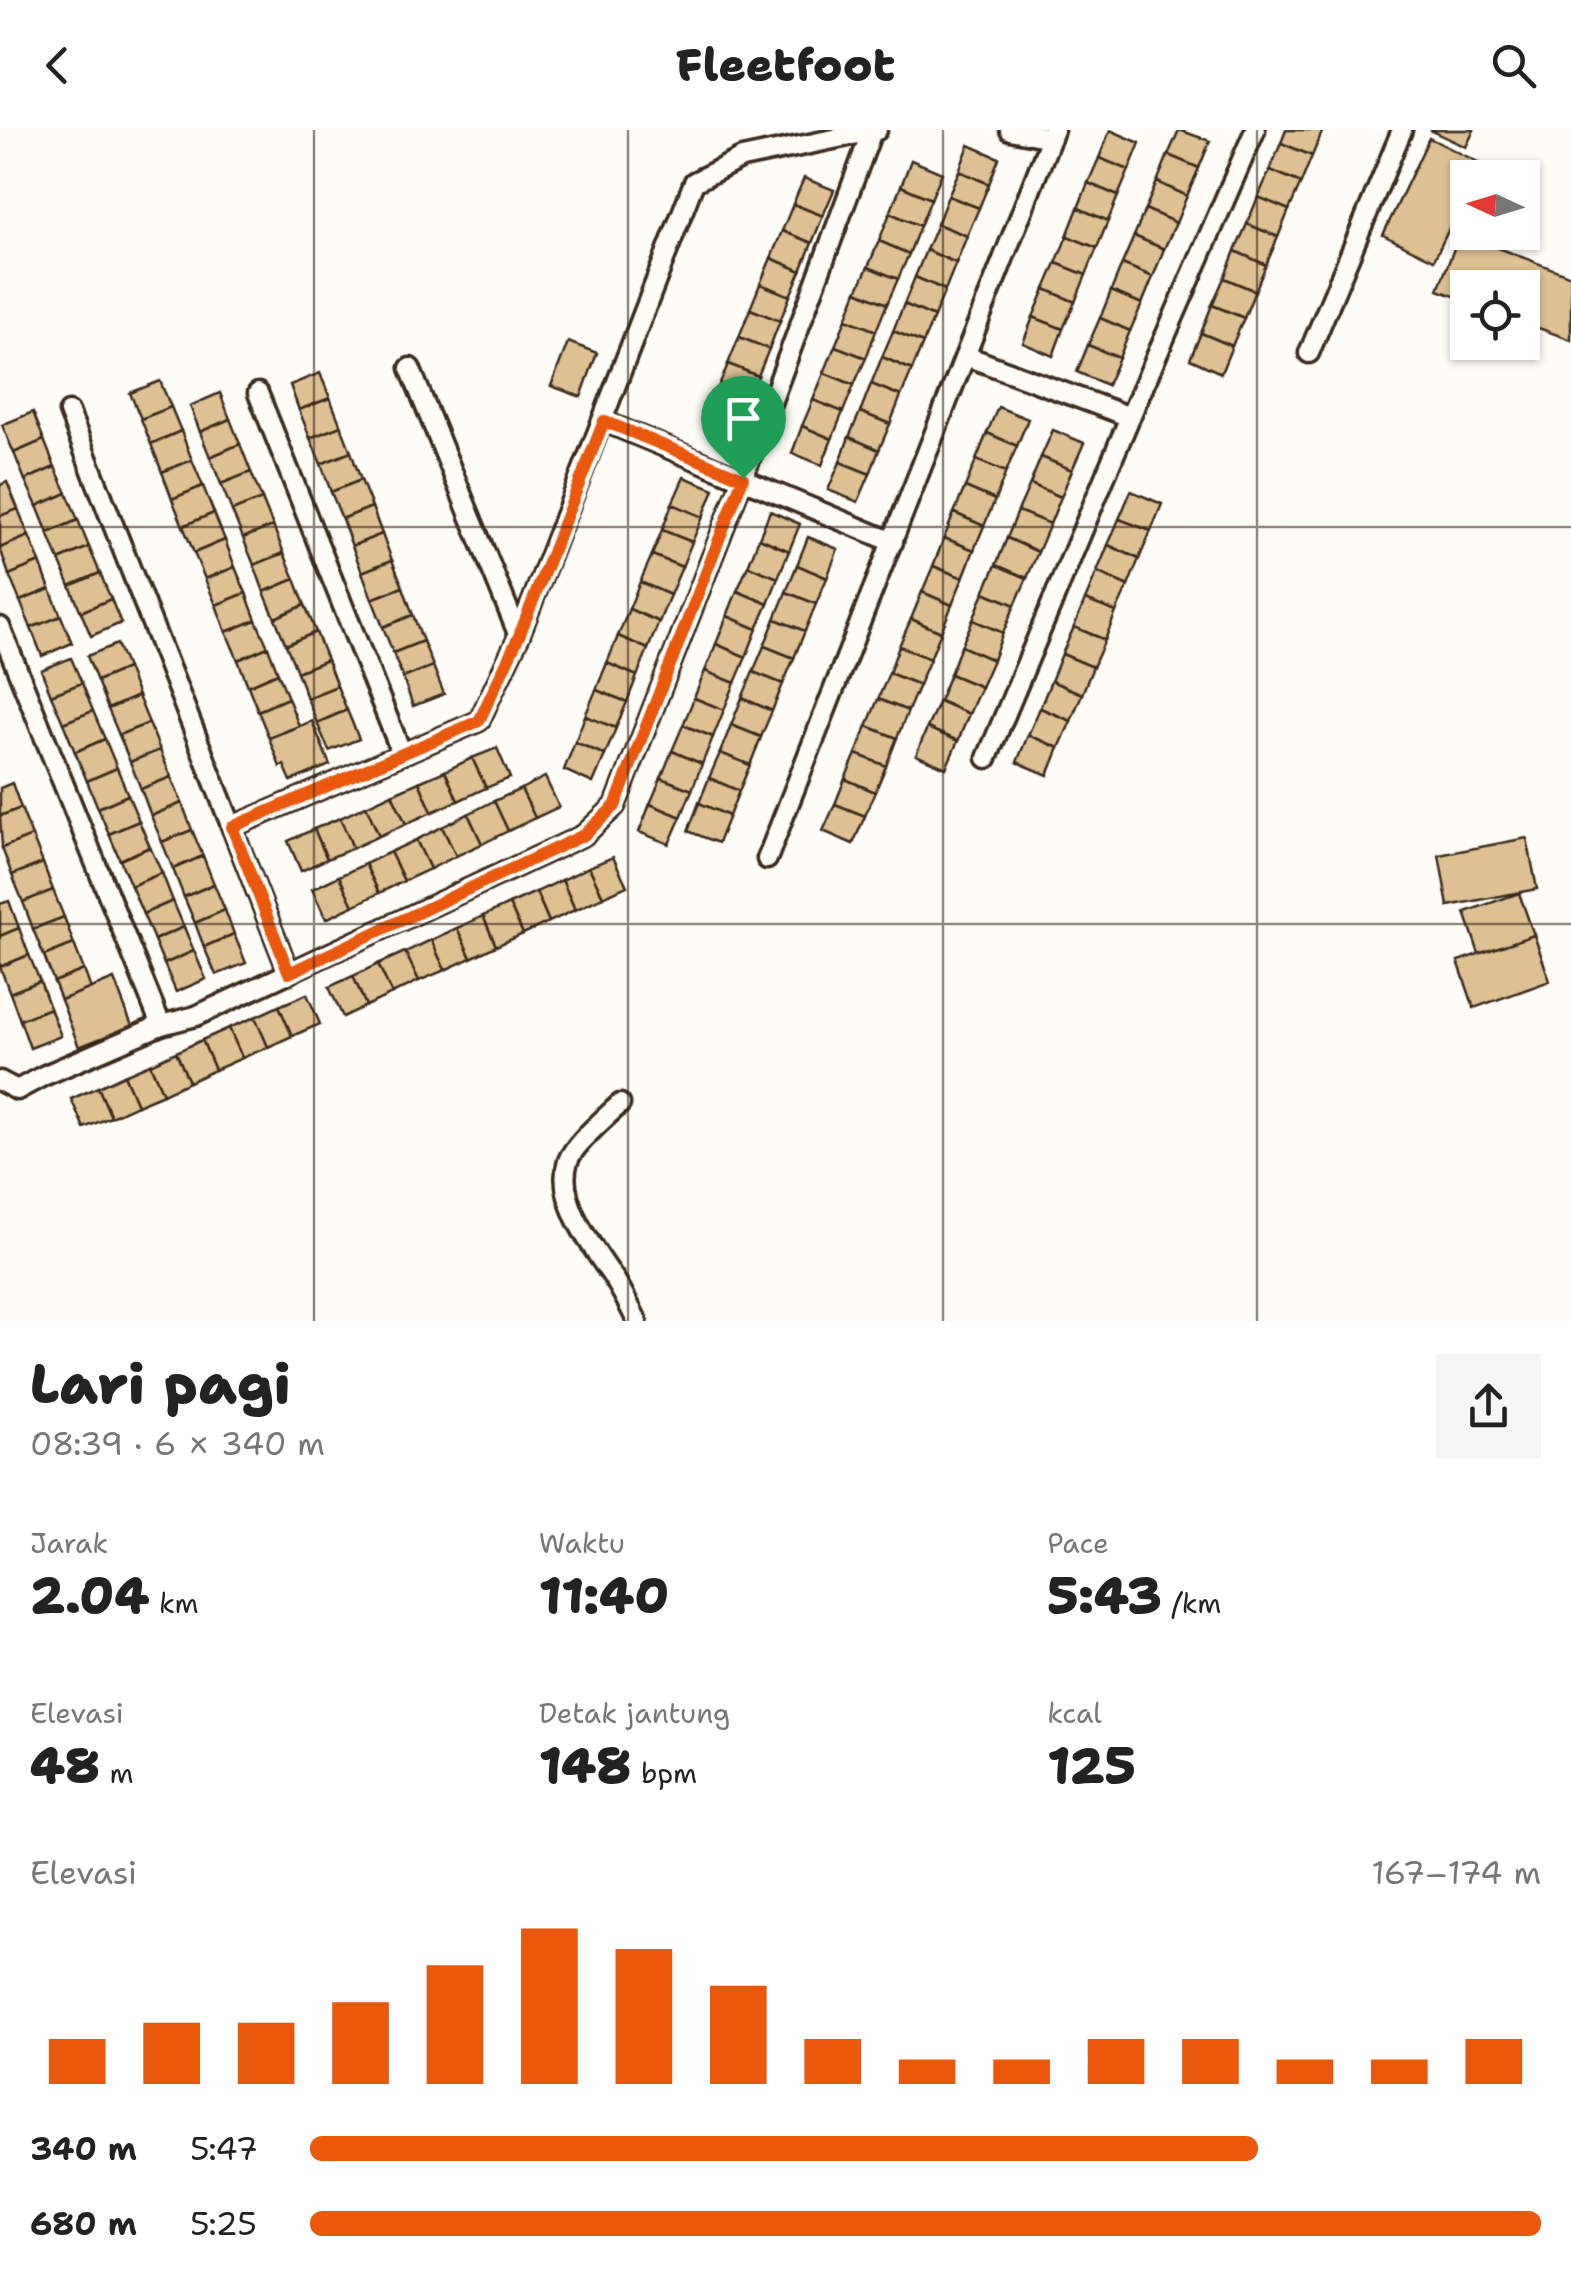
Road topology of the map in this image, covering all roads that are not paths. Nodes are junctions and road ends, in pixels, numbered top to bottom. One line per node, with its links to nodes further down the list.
1 (874, 130): 12 (lane); 13 (lane)
2 (1010, 130): 5 (lane)
3 (1256, 130): 11 (lane)
4 (1402, 130): 6 (lane)
5 (1053, 134): 7 (lane)
6 (1309, 353)
7 (966, 356): 11 (lane); 14 (lane)
8 (410, 368): 16 (lane)
9 (258, 393): 17 (lane)
10 (70, 412): 19 (lane)
11 (1130, 416): 18 (lane)
12 (604, 421): 13 (lane); 16 (lane)
13 (743, 478): 14 (lane); 21 (lane)
14 (893, 542): 20 (lane)
15 (0, 627): 22 (lane)
16 (519, 636): 17 (lane)
17 (402, 754): 19 (lane)
18 (987, 758)
19 (232, 827): 21 (lane)
20 (768, 859)
21 (289, 973): 22 (lane)
22 (161, 1025): 23 (lane)
23 (0, 1081)
24 (620, 1104): 25 (lane)
25 (638, 1321)

